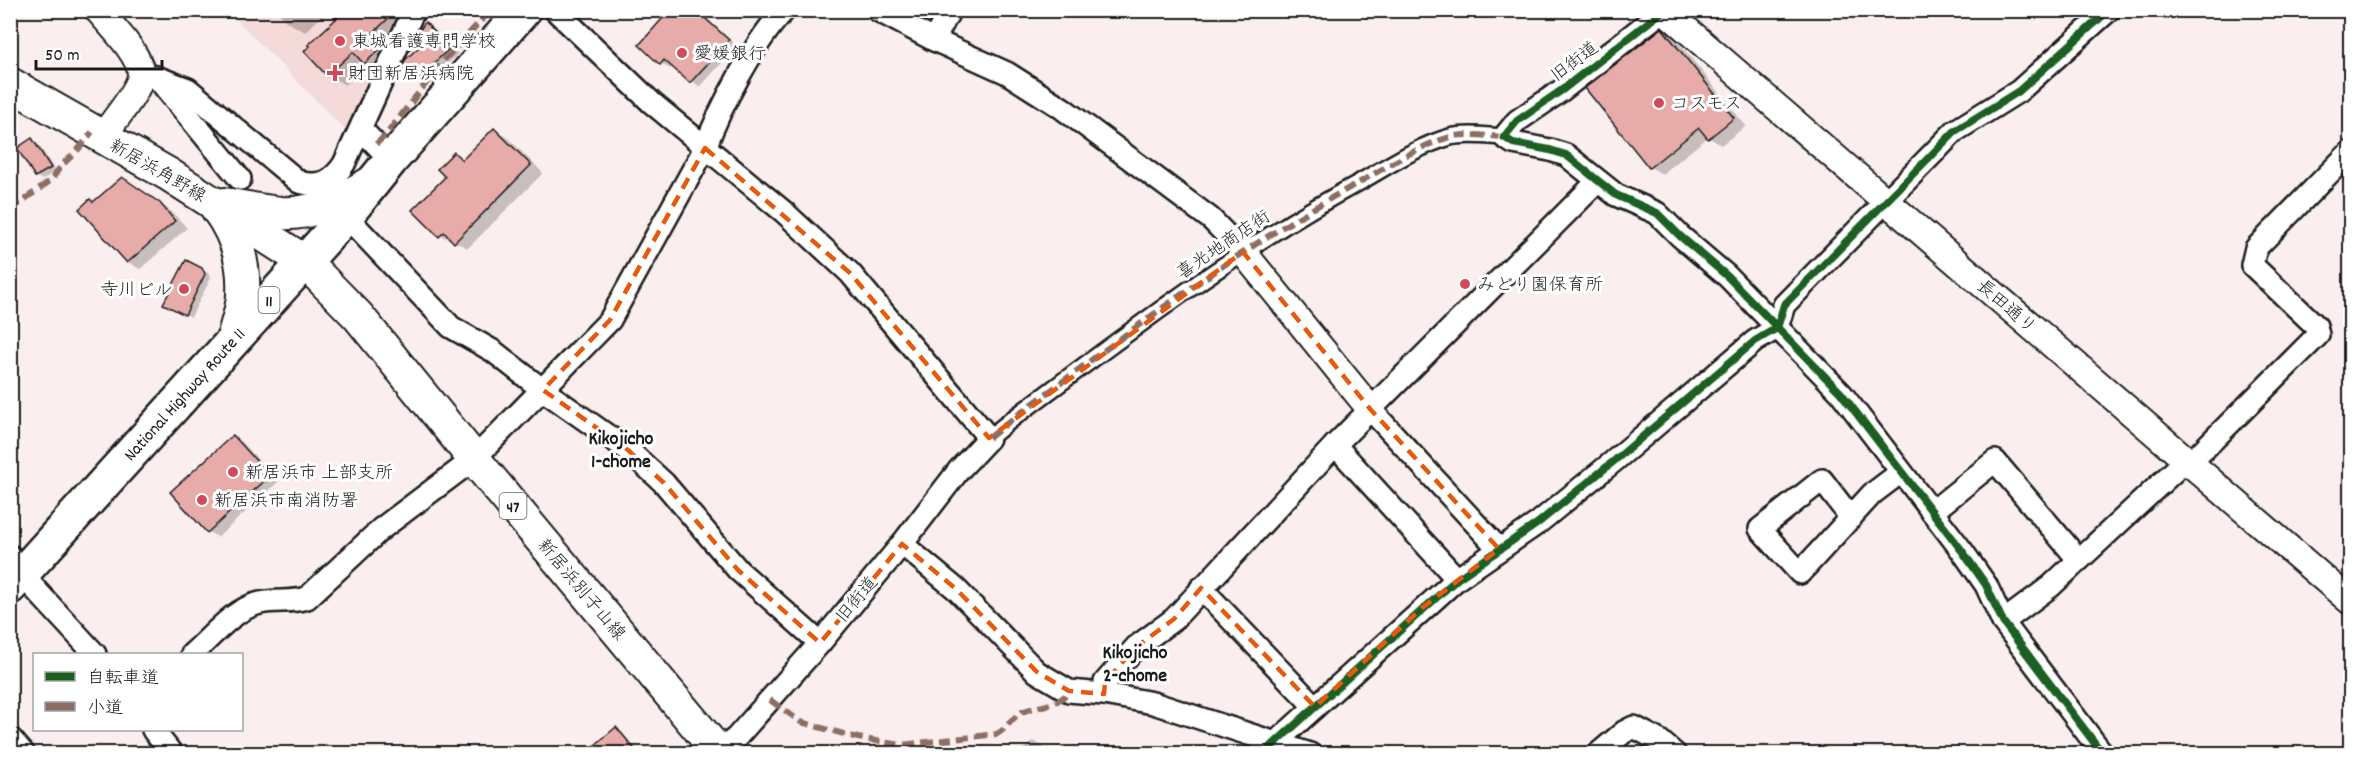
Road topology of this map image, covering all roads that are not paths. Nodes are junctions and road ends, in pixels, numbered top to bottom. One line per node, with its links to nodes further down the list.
1 (98, 10): 11 (street)
2 (414, 10): 13 (street)
3 (524, 10): 18 (highway, National Highway Route 11 / 11)
4 (555, 10): 16 (street)
5 (785, 10): 16 (street)
6 (878, 10): 10 (street)
7 (950, 10): 10 (street)
8 (1664, 10): 14 (street, 旧街道); 22 (street, 長田通り)
9 (2109, 10): 22 (street)
10 (934, 40): 24 (street)
11 (149, 75): 13 (street); 15 (street); 19 (street)
12 (10, 84): 15 (main road, 新居浜角野線)
13 (361, 129): 18 (street)
14 (1504, 137): 20 (street); 24 (street, 喜光地商店街)
15 (102, 138): 21 (main road, 新居浜角野線)
16 (705, 148): 28 (street); 30 (street)
17 (2350, 152): 33 (street)
18 (383, 170): 21 (main road); 23 (highway, National Highway Route 11 / 11)
19 (240, 179)
20 (1598, 182): 26 (street); 29 (street)
21 (212, 202): 25 (main road, 新居浜角野線); 27 (main road)
22 (1886, 202): 26 (street); 33 (street, 長田通り)
23 (346, 216): 25 (highway, National Highway Route 11 / 11); 28 (street)
24 (1243, 252): 29 (street); 30 (street, 喜光地商店街)
25 (304, 261): 27 (highway, National Highway Route 11 / 11); 32 (main road, 新居浜別子山線 / 47)
26 (1777, 328): 34 (street); 38 (street)
27 (233, 339): 40 (highway, National Highway Route 11 / 11)
28 (543, 390): 32 (street); 45 (street)
29 (1371, 410): 31 (street); 38 (street)
30 (989, 438): 37 (street, 旧街道)
31 (1335, 445): 41 (street); 42 (street)
32 (474, 459): 47 (street); 55 (main road, 新居浜別子山線 / 47)
33 (2188, 462): 39 (street); 43 (street, 長田通り)
34 (1902, 472): 35 (street); 36 (street)
35 (1932, 512): 39 (street); 44 (street)
36 (1851, 518)
37 (902, 544): 45 (street, 旧街道); 48 (street)
38 (1499, 549): 41 (street)
39 (2078, 559): 44 (street)
40 (14, 573): 46 (street)
41 (1457, 579): 49 (street)
42 (1201, 588): 48 (street); 49 (street)
43 (2350, 601)
44 (2003, 622): 59 (street)
45 (820, 643): 55 (street, 旧街道)
46 (94, 653)
47 (193, 653)
48 (1104, 694): 52 (street)
49 (1315, 706): 52 (street)
50 (155, 731): 54 (street)
51 (10, 738): 53 (street)
52 (1270, 748): 56 (street)
53 (24, 753)
54 (172, 753)
55 (718, 753)
56 (1310, 753)
57 (1598, 753): 58 (street)
58 (1675, 753)
59 (2103, 753)

